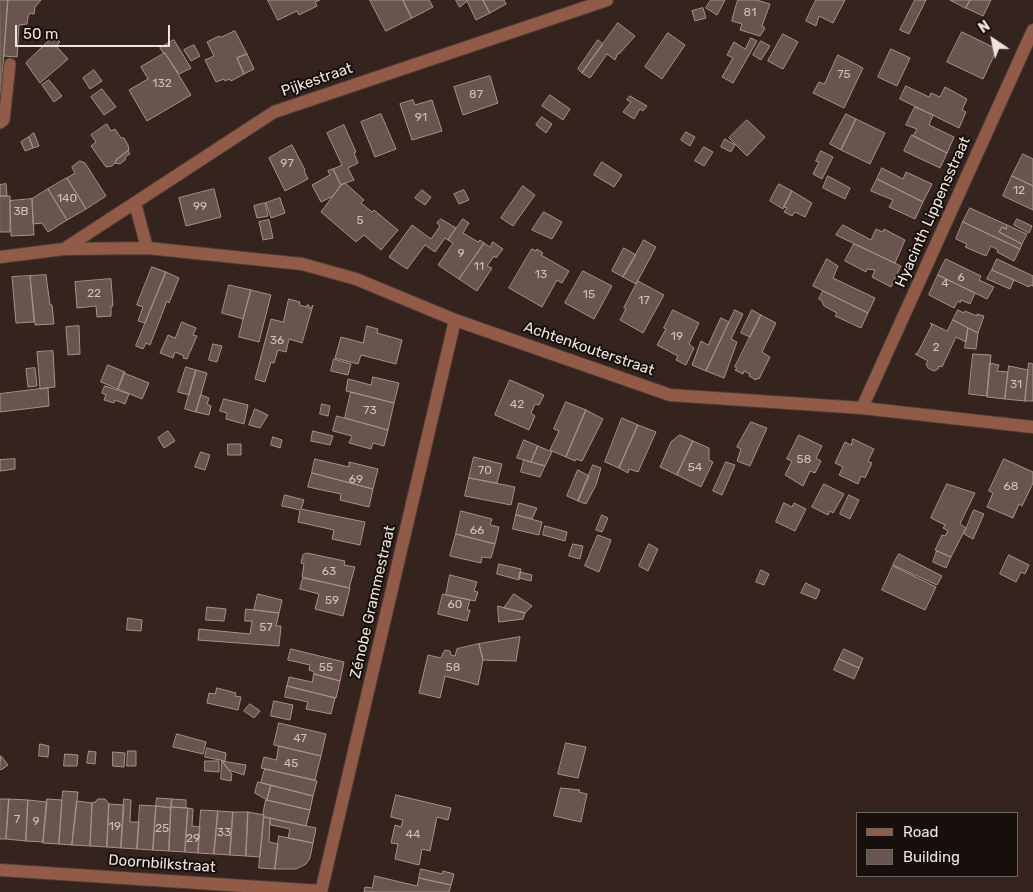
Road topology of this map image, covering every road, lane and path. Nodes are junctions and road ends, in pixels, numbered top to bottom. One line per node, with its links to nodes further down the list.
1 (608, 0): 5 (street, Pijkestraat)
2 (1033, 30): 10 (street, Hyacinth Lippensstraat)
3 (10, 64): 4 (lane)
4 (0, 123)
5 (135, 203): 6 (street); 7 (street, Pijkestraat)
6 (146, 248): 7 (street, Achtenkouterstraat); 9 (street, Achtenkouterstraat)
7 (64, 249): 8 (street, Achtenkouterstraat)
8 (0, 257)
9 (456, 320): 10 (street, Achtenkouterstraat); 13 (street, Zénobe Grammestraat)
10 (862, 408): 11 (street, Achtenkouterstraat)
11 (1033, 427)
12 (0, 870): 13 (street, Doornbilkstraat)
13 (321, 891)

